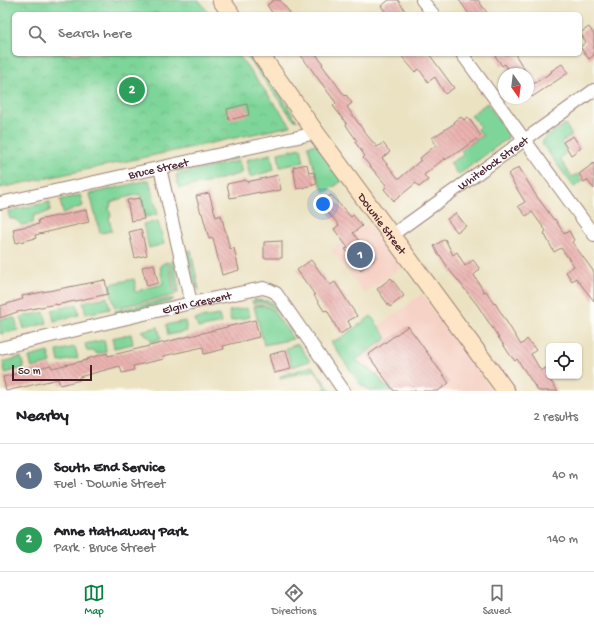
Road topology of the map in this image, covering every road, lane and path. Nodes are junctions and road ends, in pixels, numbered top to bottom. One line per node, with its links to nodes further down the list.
1 (221, 0): 3 (main road)
2 (422, 0): 4 (street)
3 (230, 12)
4 (431, 12)
5 (261, 56): 8 (main road, Downie Street)
6 (463, 56): 9 (street)
7 (594, 90): 9 (street, Whitelock Street)
8 (316, 133): 10 (street, Bruce Street); 12 (main road, Downie Street)
9 (525, 140): 12 (street, Whitelock Street); 13 (street)
10 (160, 168): 11 (street, Bruce Street); 14 (street)
11 (0, 203)
12 (392, 235): 17 (main road, Downie Street)
13 (594, 235)
14 (191, 303): 15 (street, Elgin Crescent); 16 (street, Elgin Crescent)
15 (0, 348)
16 (344, 391)
17 (506, 391)

